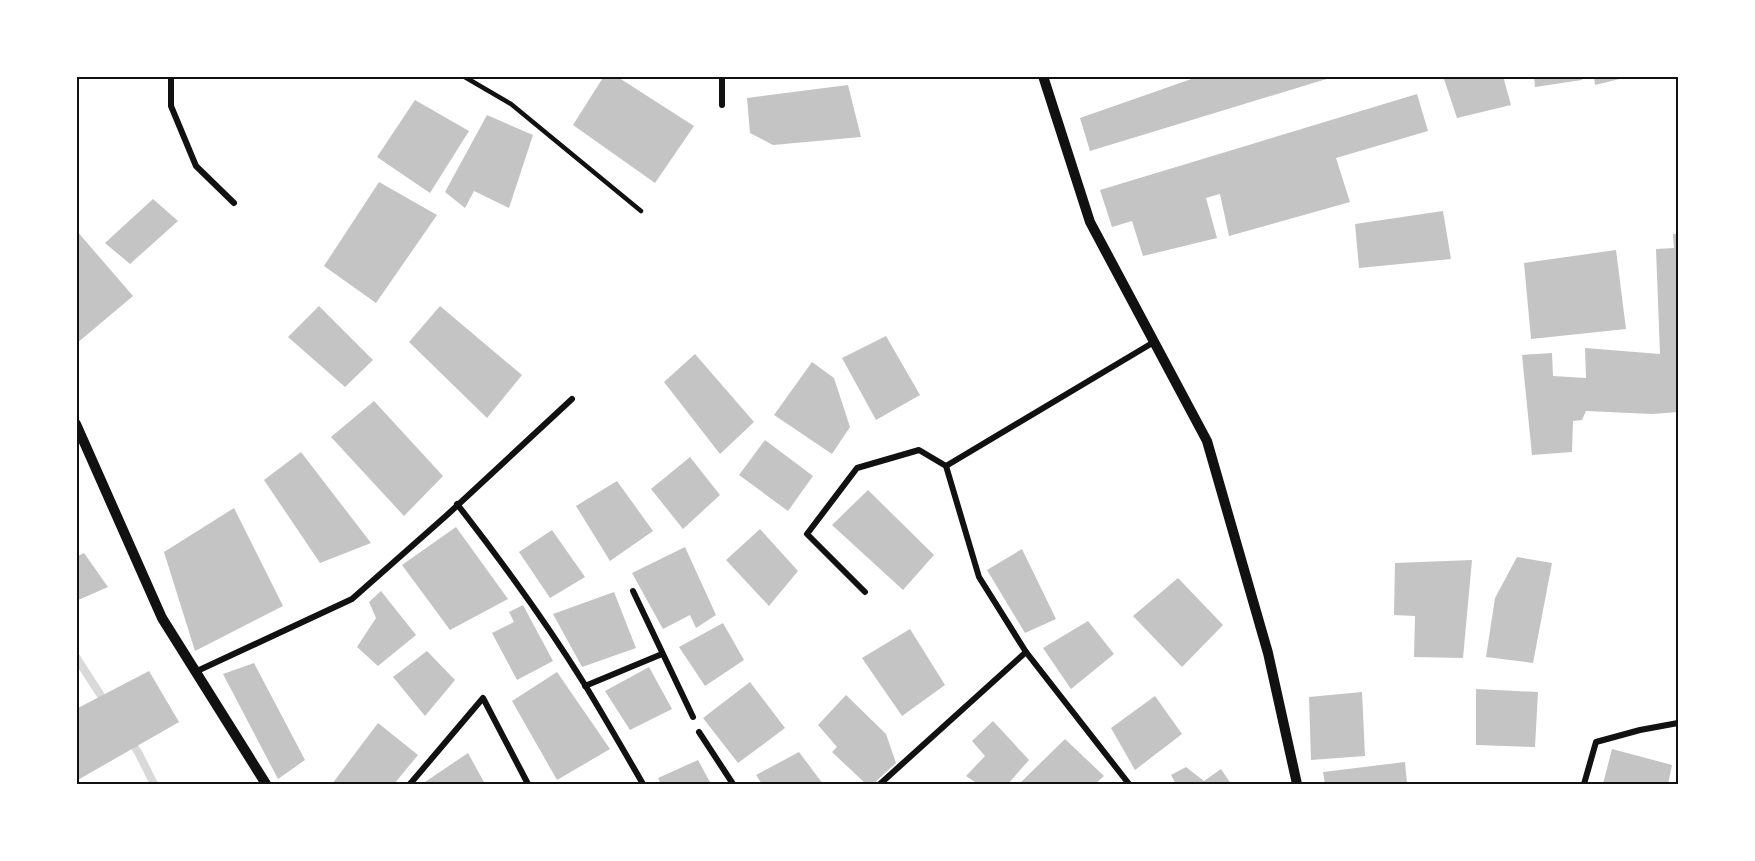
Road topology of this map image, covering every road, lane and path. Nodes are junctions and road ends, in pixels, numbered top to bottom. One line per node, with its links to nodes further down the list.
1 (171, 76): 6 (street)
2 (463, 76): 7 (lane)
3 (722, 76): 5 (street)
4 (1043, 76): 8 (street)
5 (722, 105)
6 (234, 203)
7 (641, 211)
8 (1154, 342): 11 (street); 29 (street)
9 (572, 399): 12 (street)
10 (76, 424): 17 (street)
11 (946, 466): 14 (street); 15 (street)
12 (458, 504): 17 (street); 18 (street)
13 (633, 591): 16 (street)
14 (865, 592)
15 (1026, 652): 27 (street); 28 (street)
16 (662, 654): 18 (street); 19 (street)
17 (195, 672): 22 (street)
18 (585, 686): 25 (street)
19 (693, 717)
20 (1678, 723): 30 (street)
21 (699, 732): 26 (street)
22 (266, 784)
23 (410, 784): 24 (street)
24 (528, 784)
25 (643, 784)
26 (733, 784)
27 (880, 784)
28 (1129, 784)
29 (1297, 784)
30 (1584, 784)

